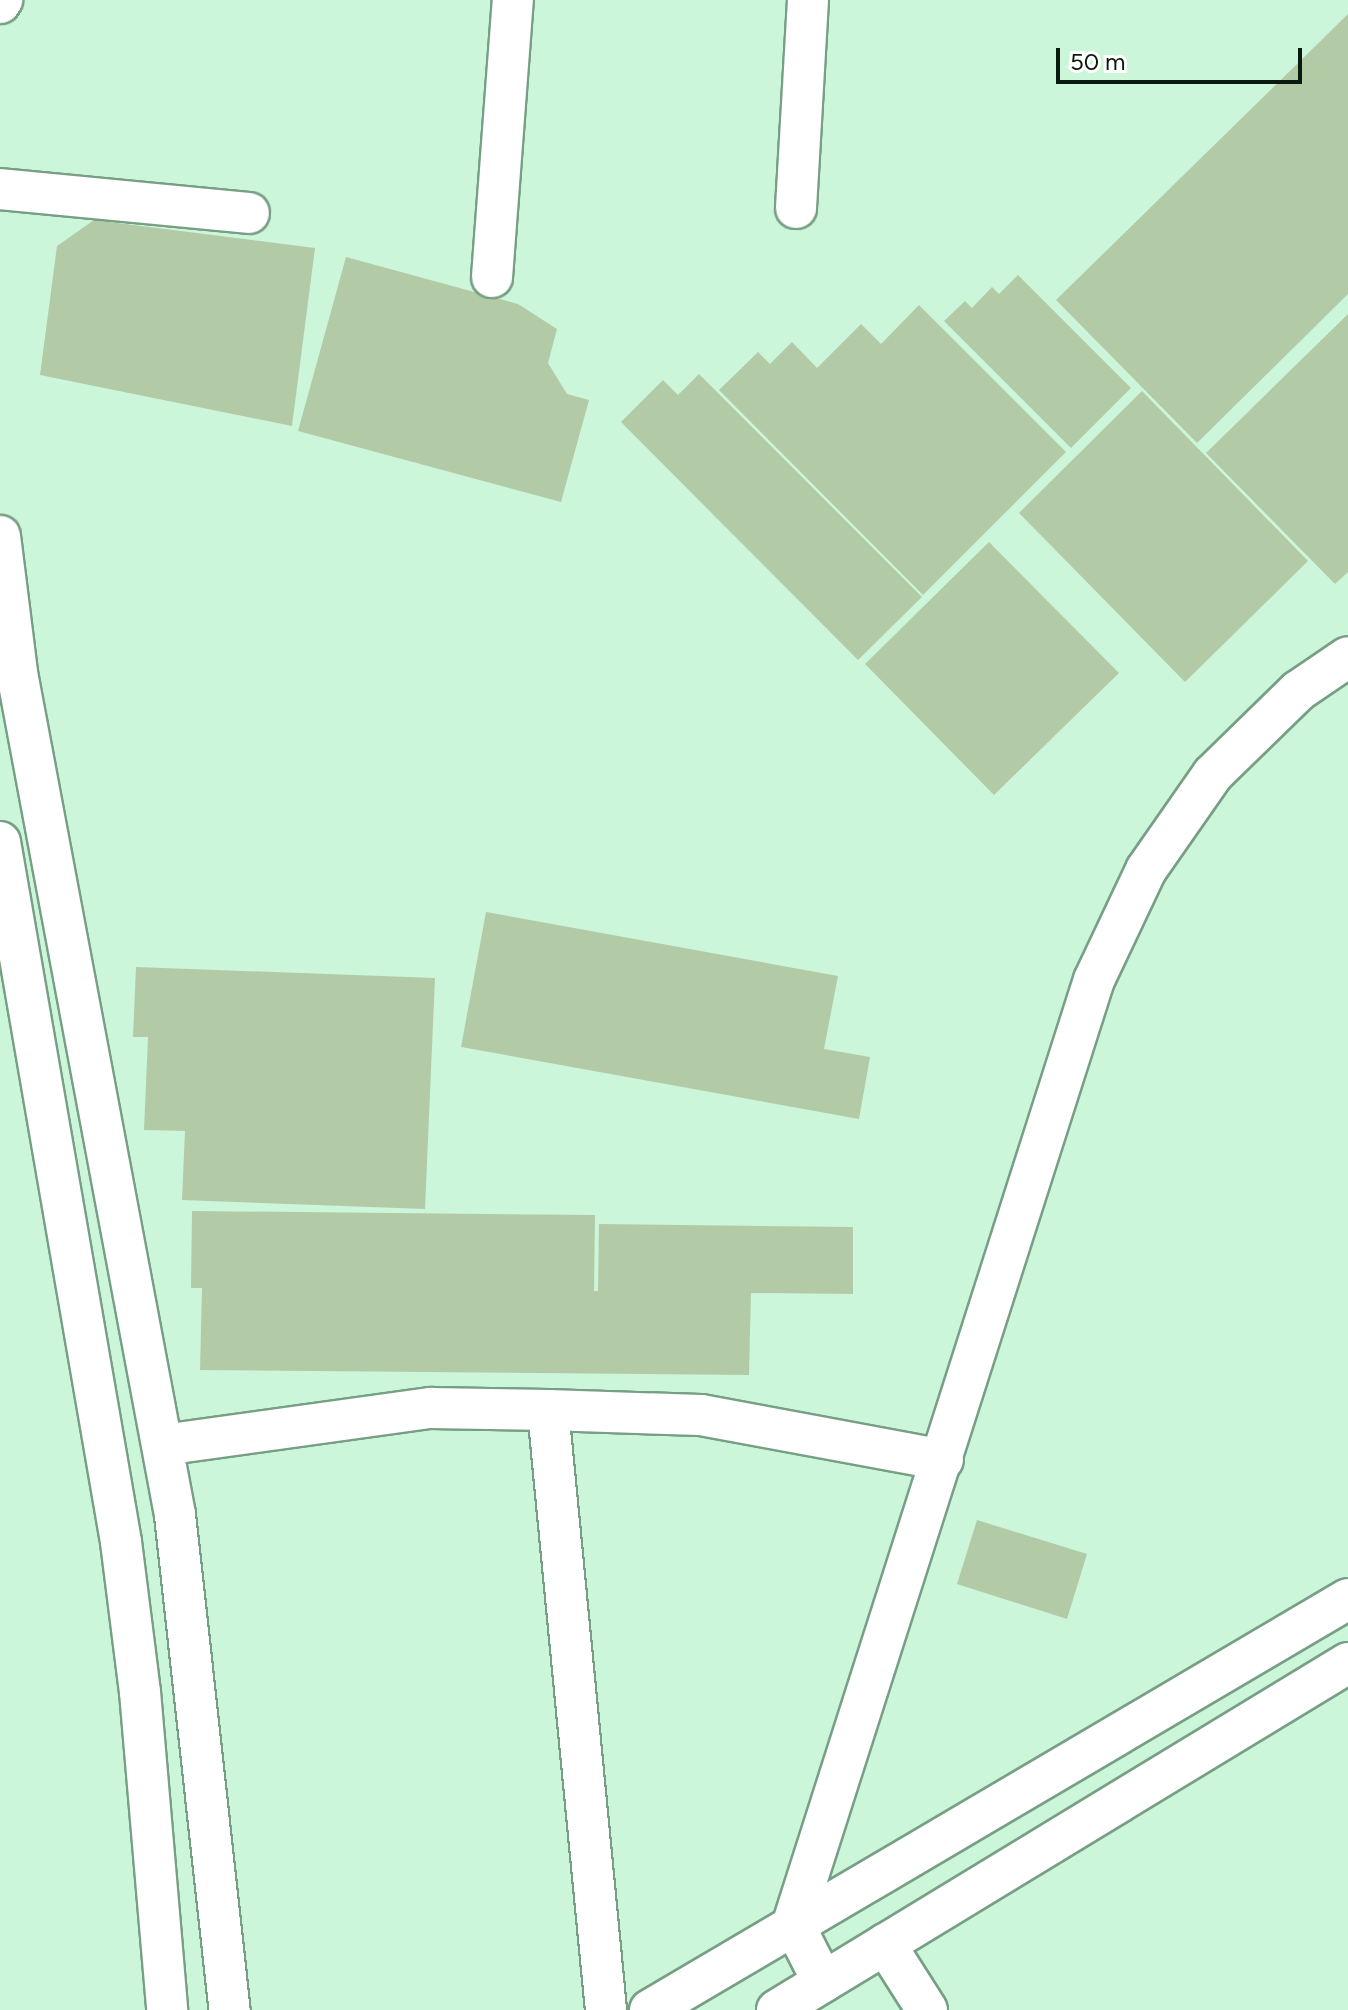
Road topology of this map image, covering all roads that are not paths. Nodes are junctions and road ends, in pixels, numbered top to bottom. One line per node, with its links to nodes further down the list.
1 (513, 0): 6 (street)
2 (808, 0): 4 (street)
3 (0, 189): 5 (street)
4 (796, 208)
5 (249, 213)
6 (492, 277)
7 (0, 536): 12 (street)
8 (1348, 657): 13 (street)
9 (0, 842): 10 (street)
10 (12, 978): 19 (street)
11 (548, 1410): 12 (street); 13 (street); 21 (street)
12 (163, 1445): 20 (street)
13 (943, 1460): 16 (street)
14 (1348, 1599): 16 (street)
15 (1348, 1663): 17 (street)
16 (793, 1923): 18 (street); 22 (street)
17 (885, 1944): 18 (street); 24 (street)
18 (823, 1982): 23 (street)
19 (167, 2010)
20 (230, 2010)
21 (606, 2010)
22 (650, 2010)
23 (777, 2010)
24 (927, 2010)

